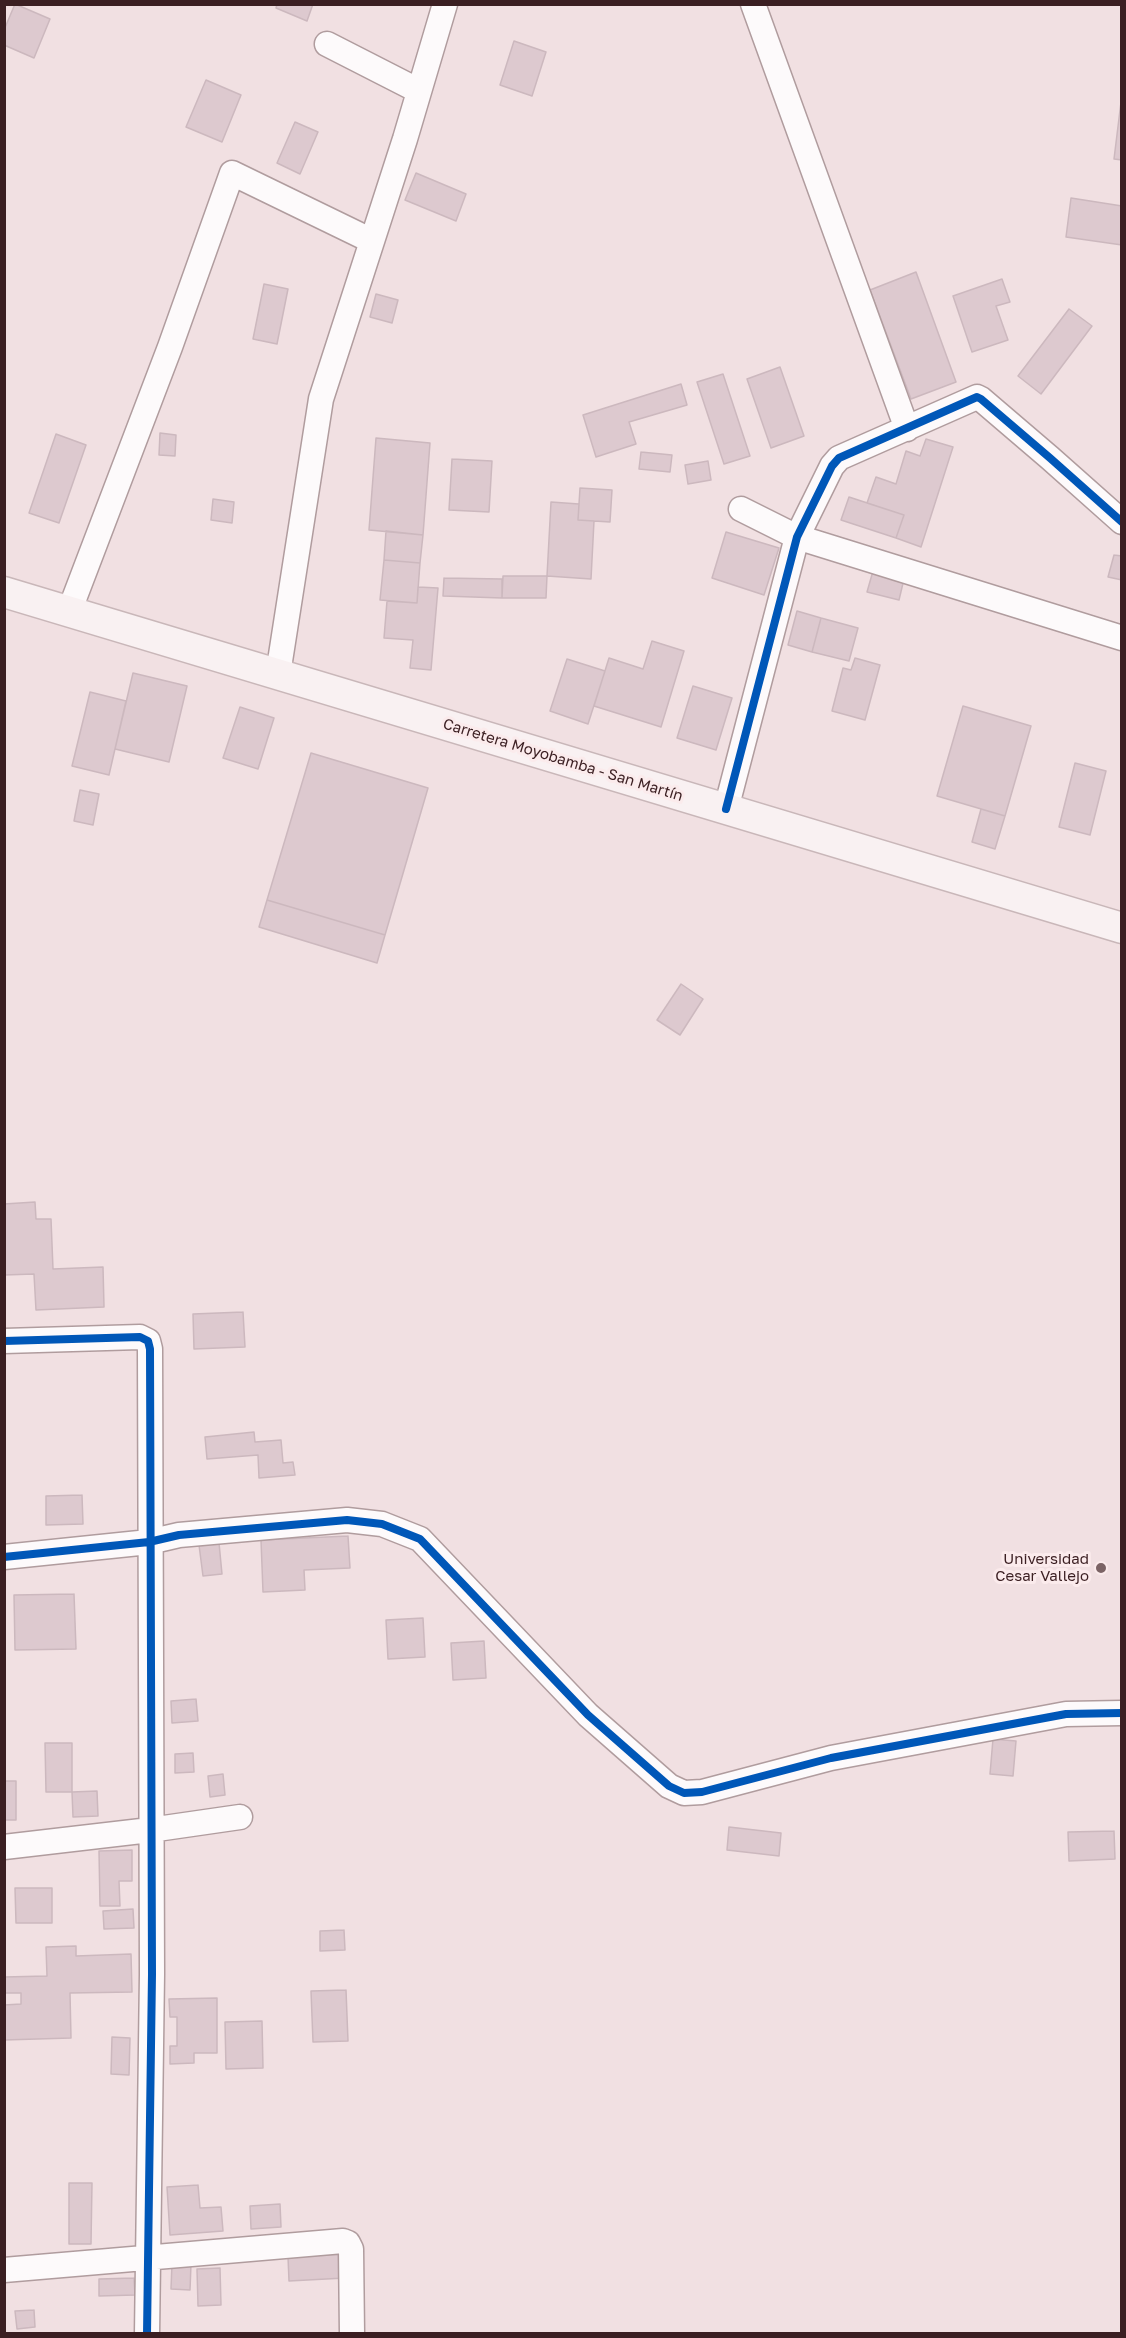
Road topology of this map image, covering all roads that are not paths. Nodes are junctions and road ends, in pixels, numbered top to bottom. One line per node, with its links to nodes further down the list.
1 (445, 4): 4 (street)
2 (753, 4): 6 (street)
3 (327, 44): 4 (street)
4 (419, 91): 5 (street)
5 (372, 241): 11 (street); 13 (street)
6 (907, 429): 8 (street); 9 (street)
7 (741, 508): 9 (street)
8 (1122, 522)
9 (797, 537): 12 (street); 14 (street)
10 (4, 592): 11 (main road, Carretera Moyobamba - San Martín)
11 (69, 612): 13 (main road, Carretera Moyobamba - San Martín)
12 (1122, 638)
13 (278, 674): 14 (main road, Carretera Moyobamba - San Martín)
14 (726, 809): 15 (main road, Carretera Moyobamba - San Martín)
15 (1122, 928)
16 (4, 1341): 17 (street)
17 (149, 1542): 18 (street); 19 (street); 21 (street)
18 (4, 1557)
19 (1122, 1713)
20 (240, 1817): 21 (street)
21 (150, 1830): 22 (street); 23 (street)
22 (4, 1847)
23 (148, 2258): 24 (street); 25 (street); 26 (street)
24 (4, 2270)
25 (147, 2334)
26 (352, 2334)

